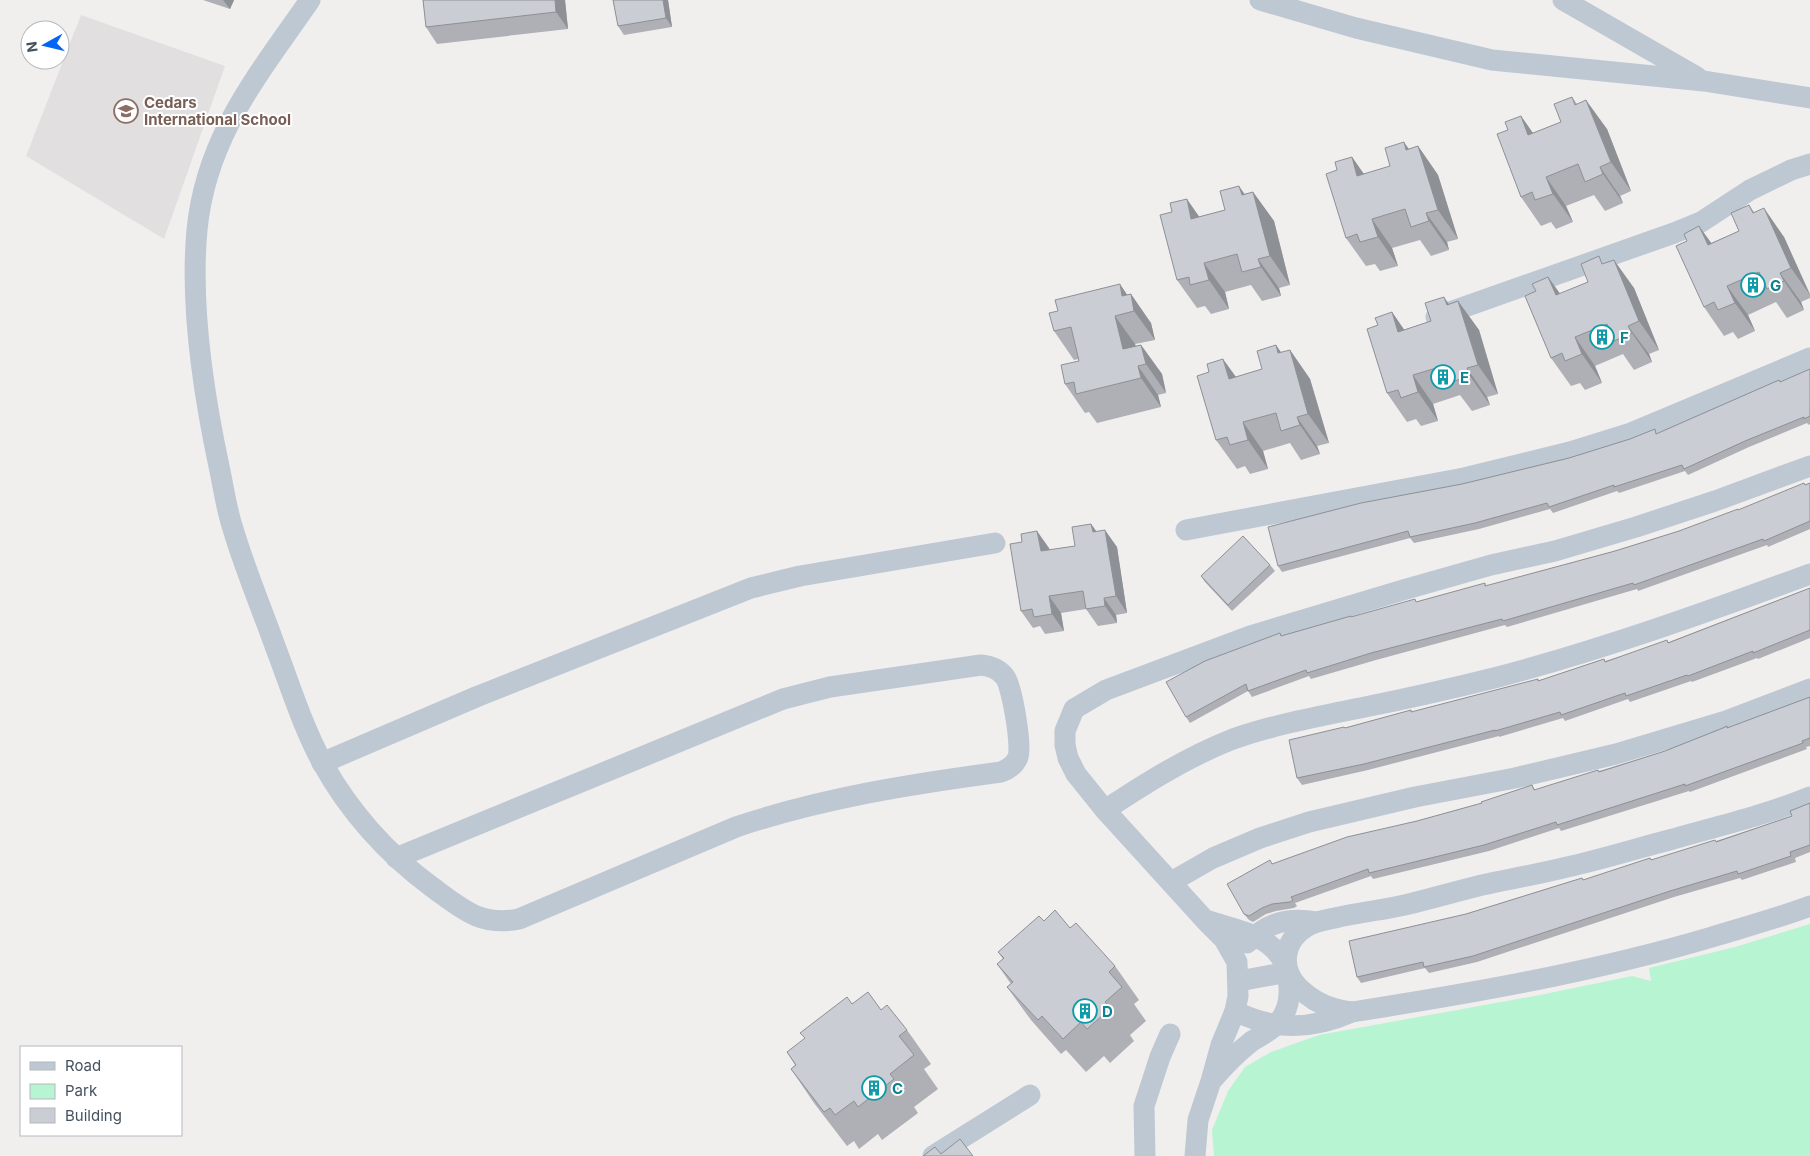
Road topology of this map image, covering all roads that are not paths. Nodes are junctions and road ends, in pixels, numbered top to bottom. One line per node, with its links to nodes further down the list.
1 (310, 0): 14 (street)
2 (1260, 0): 4 (street)
3 (1563, 0): 4 (street)
4 (1704, 81): 5 (street)
5 (1810, 98)
6 (1810, 164): 7 (street)
7 (1433, 318)
8 (1810, 358): 10 (street)
9 (1810, 466): 16 (street)
10 (1186, 530)
11 (995, 543): 14 (street)
12 (1810, 574): 16 (street)
13 (1810, 688): 18 (street)
14 (322, 763): 17 (street)
15 (1810, 797): 21 (street)
16 (1105, 810): 18 (street)
17 (396, 858): 17 (street)
18 (1171, 882): 20 (street)
19 (1810, 906): 26 (street)
20 (1205, 920): 22 (street); 23 (street)
21 (1317, 922): 22 (street); 24 (street)
22 (1256, 935): 23 (street); 24 (street)
23 (1238, 972): 24 (street); 25 (street)
24 (1288, 972): 26 (street); 27 (street)
25 (1235, 1011): 27 (street); 29 (street)
26 (1352, 1012): 27 (street)
27 (1276, 1025): 29 (street)
28 (1170, 1034): 32 (street)
29 (1211, 1081): 33 (street)
30 (1030, 1095): 31 (street)
31 (933, 1156)
32 (1145, 1156)
33 (1195, 1156)

